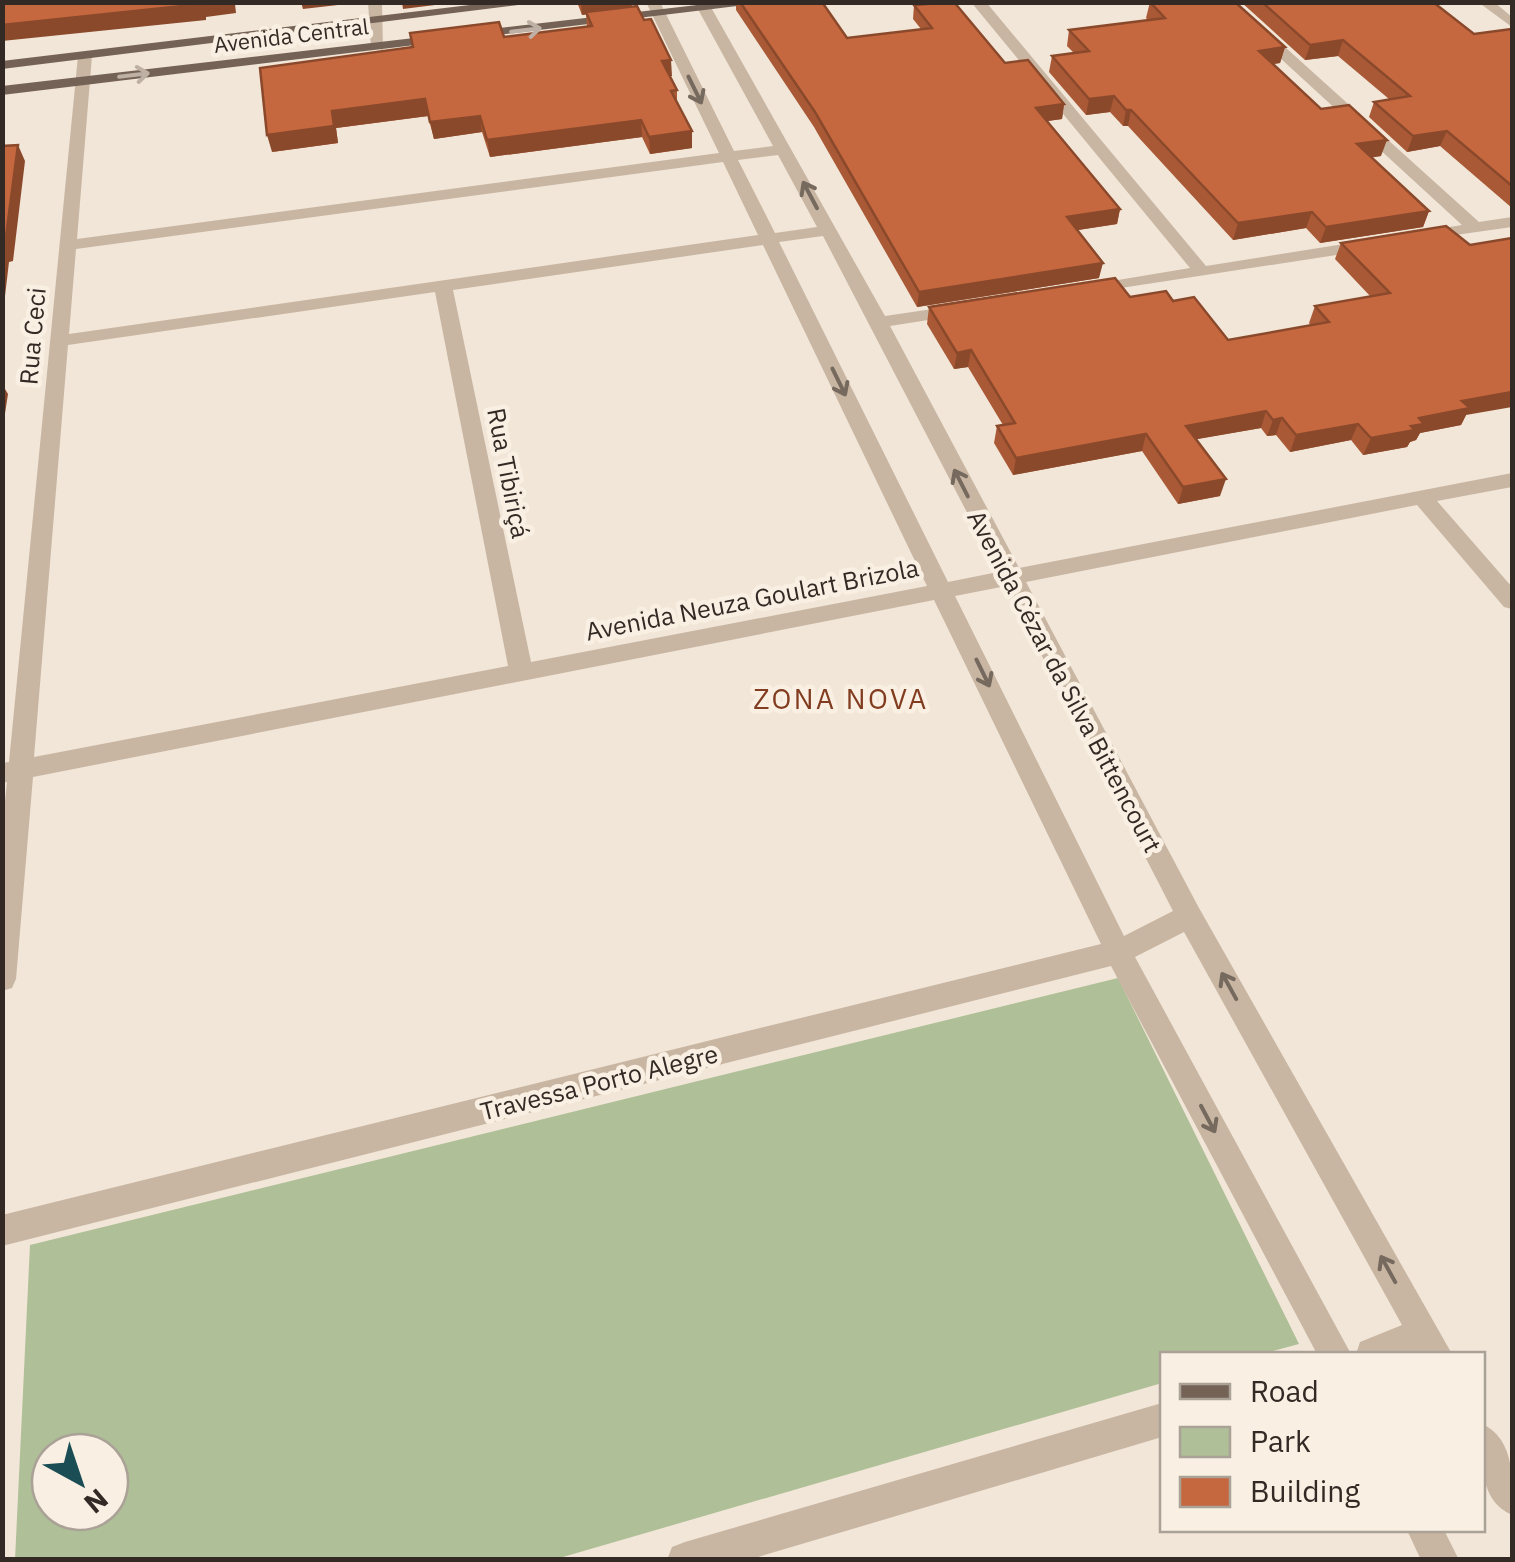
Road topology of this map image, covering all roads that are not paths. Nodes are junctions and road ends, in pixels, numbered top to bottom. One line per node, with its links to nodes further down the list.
1 (374, 2): 9 (street)
2 (535, 2): 9 (main road, Avenida Central)
3 (763, 2): 7 (main road, Avenida Central)
4 (978, 2): 23 (street)
5 (1226, 2): 19 (street)
6 (1485, 2): 10 (street)
7 (703, 6): 8 (main road, Avenida Central); 16 (street, Avenida Cézar da Silva Bittencourt)
8 (656, 8): 11 (main road, Avenida Central, one-way to 8); 17 (street, one-way to 17)
9 (378, 19): 11 (street); 12 (main road, Avenida Central)
10 (1512, 22)
11 (378, 47): 14 (main road, Avenida Central, one-way to 11)
12 (85, 56): 13 (main road, Avenida Central); 14 (street, Rua Ceci)
13 (2, 65)
14 (82, 82): 15 (main road, Avenida Central); 22 (street, Rua Ceci)
15 (2, 92)
16 (785, 149): 17 (street); 20 (street, Avenida Cézar da Silva Bittencourt, one-way to 16)
17 (728, 156): 21 (street); 22 (street)
18 (1512, 222): 19 (street)
19 (1475, 228): 23 (street)
20 (829, 230): 21 (street); 27 (street, Avenida Cézar da Silva Bittencourt)
21 (768, 238): 24 (street); 32 (street, one-way to 32)
22 (68, 245): 28 (street, Rua Ceci)
23 (1202, 272): 25 (street)
24 (444, 286): 28 (street); 34 (street, Rua Tibiriçá)
25 (1069, 293)
26 (974, 308): 27 (street)
27 (879, 322): 31 (street, Avenida Cézar da Silva Bittencourt, one-way to 27)
28 (59, 341): 35 (street, Rua Ceci)
29 (1512, 480): 30 (street, Avenida Neuza Goulart Brizola)
30 (1422, 498): 31 (street, Avenida Neuza Goulart Brizola); 33 (street)
31 (1009, 577): 32 (street, Avenida Neuza Goulart Brizola); 36 (street, Avenida Cézar da Silva Bittencourt)
32 (943, 590): 34 (street, Avenida Neuza Goulart Brizola); 37 (street, one-way to 37)
33 (1512, 601)
34 (520, 672): 35 (street, Avenida Neuza Goulart Brizola)
35 (12, 771): 38 (street, Rua Ceci)
36 (1189, 916): 37 (street, Travessa Porto Alegre); 40 (street, Avenida Cézar da Silva Bittencourt, one-way to 36)
37 (1118, 952): 39 (street, Travessa Porto Alegre); 41 (street, one-way to 41)
38 (2, 979)
39 (2, 1231)
40 (1430, 1344): 42 (street)
41 (1334, 1352)
42 (1384, 1352)
43 (1160, 1421): 47 (street)
44 (1485, 1447): 45 (street)
45 (1512, 1497)
46 (1426, 1532): 48 (street)
47 (686, 1560)
48 (1440, 1560)

